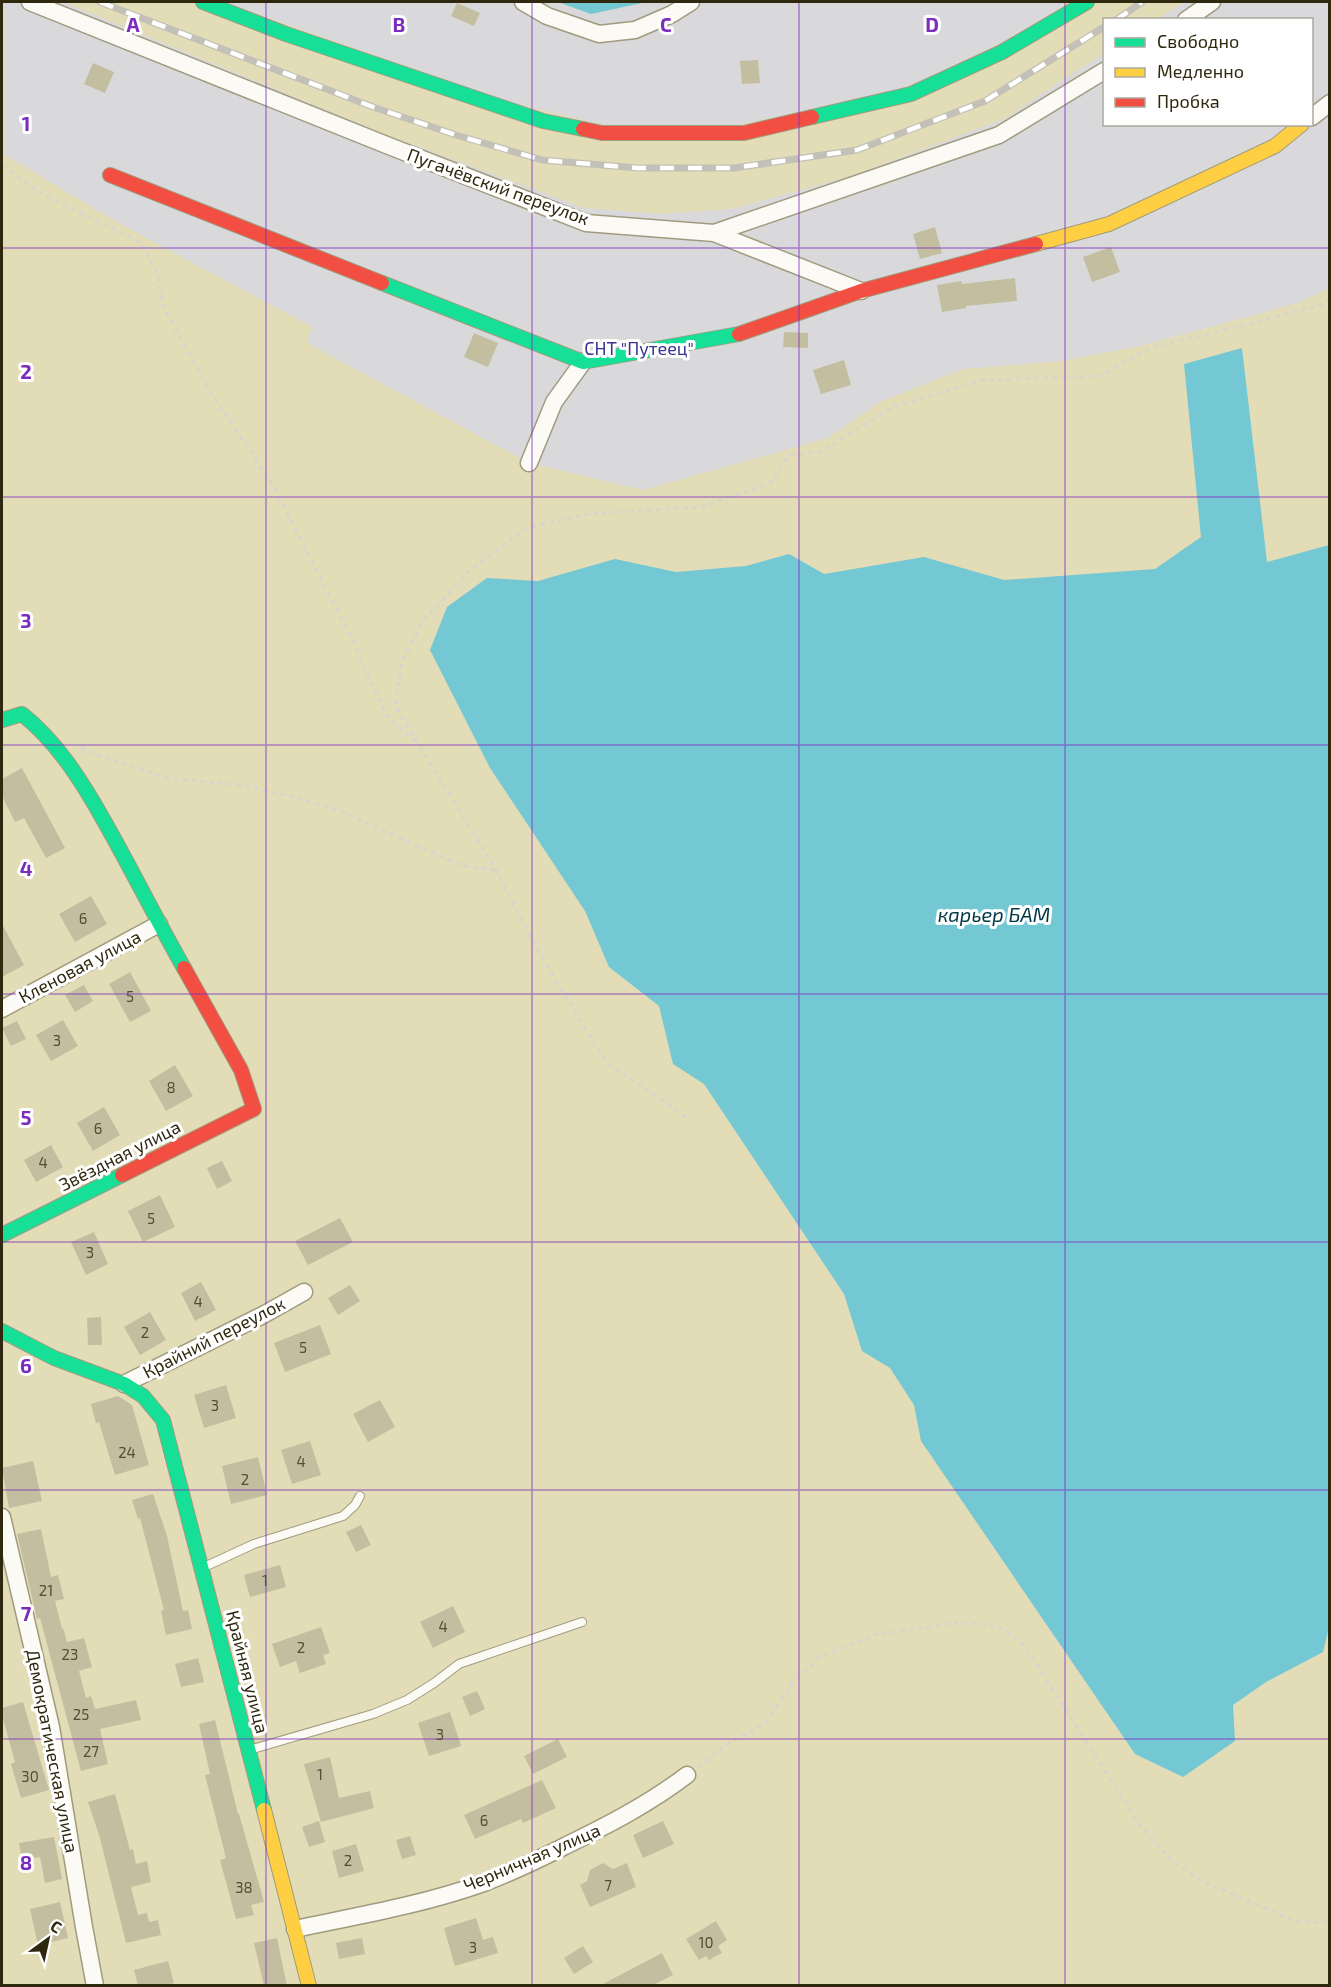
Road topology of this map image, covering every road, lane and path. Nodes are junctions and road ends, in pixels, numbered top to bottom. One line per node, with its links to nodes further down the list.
1 (30, 2): 14 (street, Пугачёвский переулок)
2 (203, 2): 5 (street)
3 (523, 2): 4 (street)
4 (691, 2)
5 (1087, 2)
6 (1212, 2): 7 (street)
7 (1189, 18)
8 (1103, 72): 14 (street, Пугачёвский переулок)
9 (1329, 103): 10 (street)
10 (1313, 115)
11 (1300, 126): 15 (street)
12 (2, 166): 21 (path)
13 (110, 175): 17 (street)
14 (714, 233): 15 (street)
15 (861, 291): 17 (street)
16 (1329, 298): 21 (path)
17 (584, 362): 18 (street)
18 (529, 463)
19 (2, 720): 23 (street)
20 (78, 744): 22 (path)
21 (419, 746): 22 (path)
22 (496, 870): 25 (path)
23 (159, 924): 24 (street, Кленовая улица); 26 (street, Звёздная улица)
24 (2, 1009)
25 (686, 1117)
26 (2, 1235)
27 (304, 1292): 29 (street, Крайний переулок)
28 (2, 1331): 29 (street, Крайняя улица)
29 (124, 1384): 32 (street, Крайняя улица)
30 (360, 1496): 32 (lane)
31 (2, 1517): 38 (street, Демократическая улица)
32 (201, 1568): 34 (street, Крайняя улица)
33 (582, 1622): 34 (lane)
34 (248, 1750): 37 (street, Крайняя улица)
35 (687, 1775): 36 (path); 37 (street, Черничная улица)
36 (1329, 1920)
37 (295, 1929): 39 (street, Крайняя улица)
38 (96, 1986)
39 (309, 1986)

